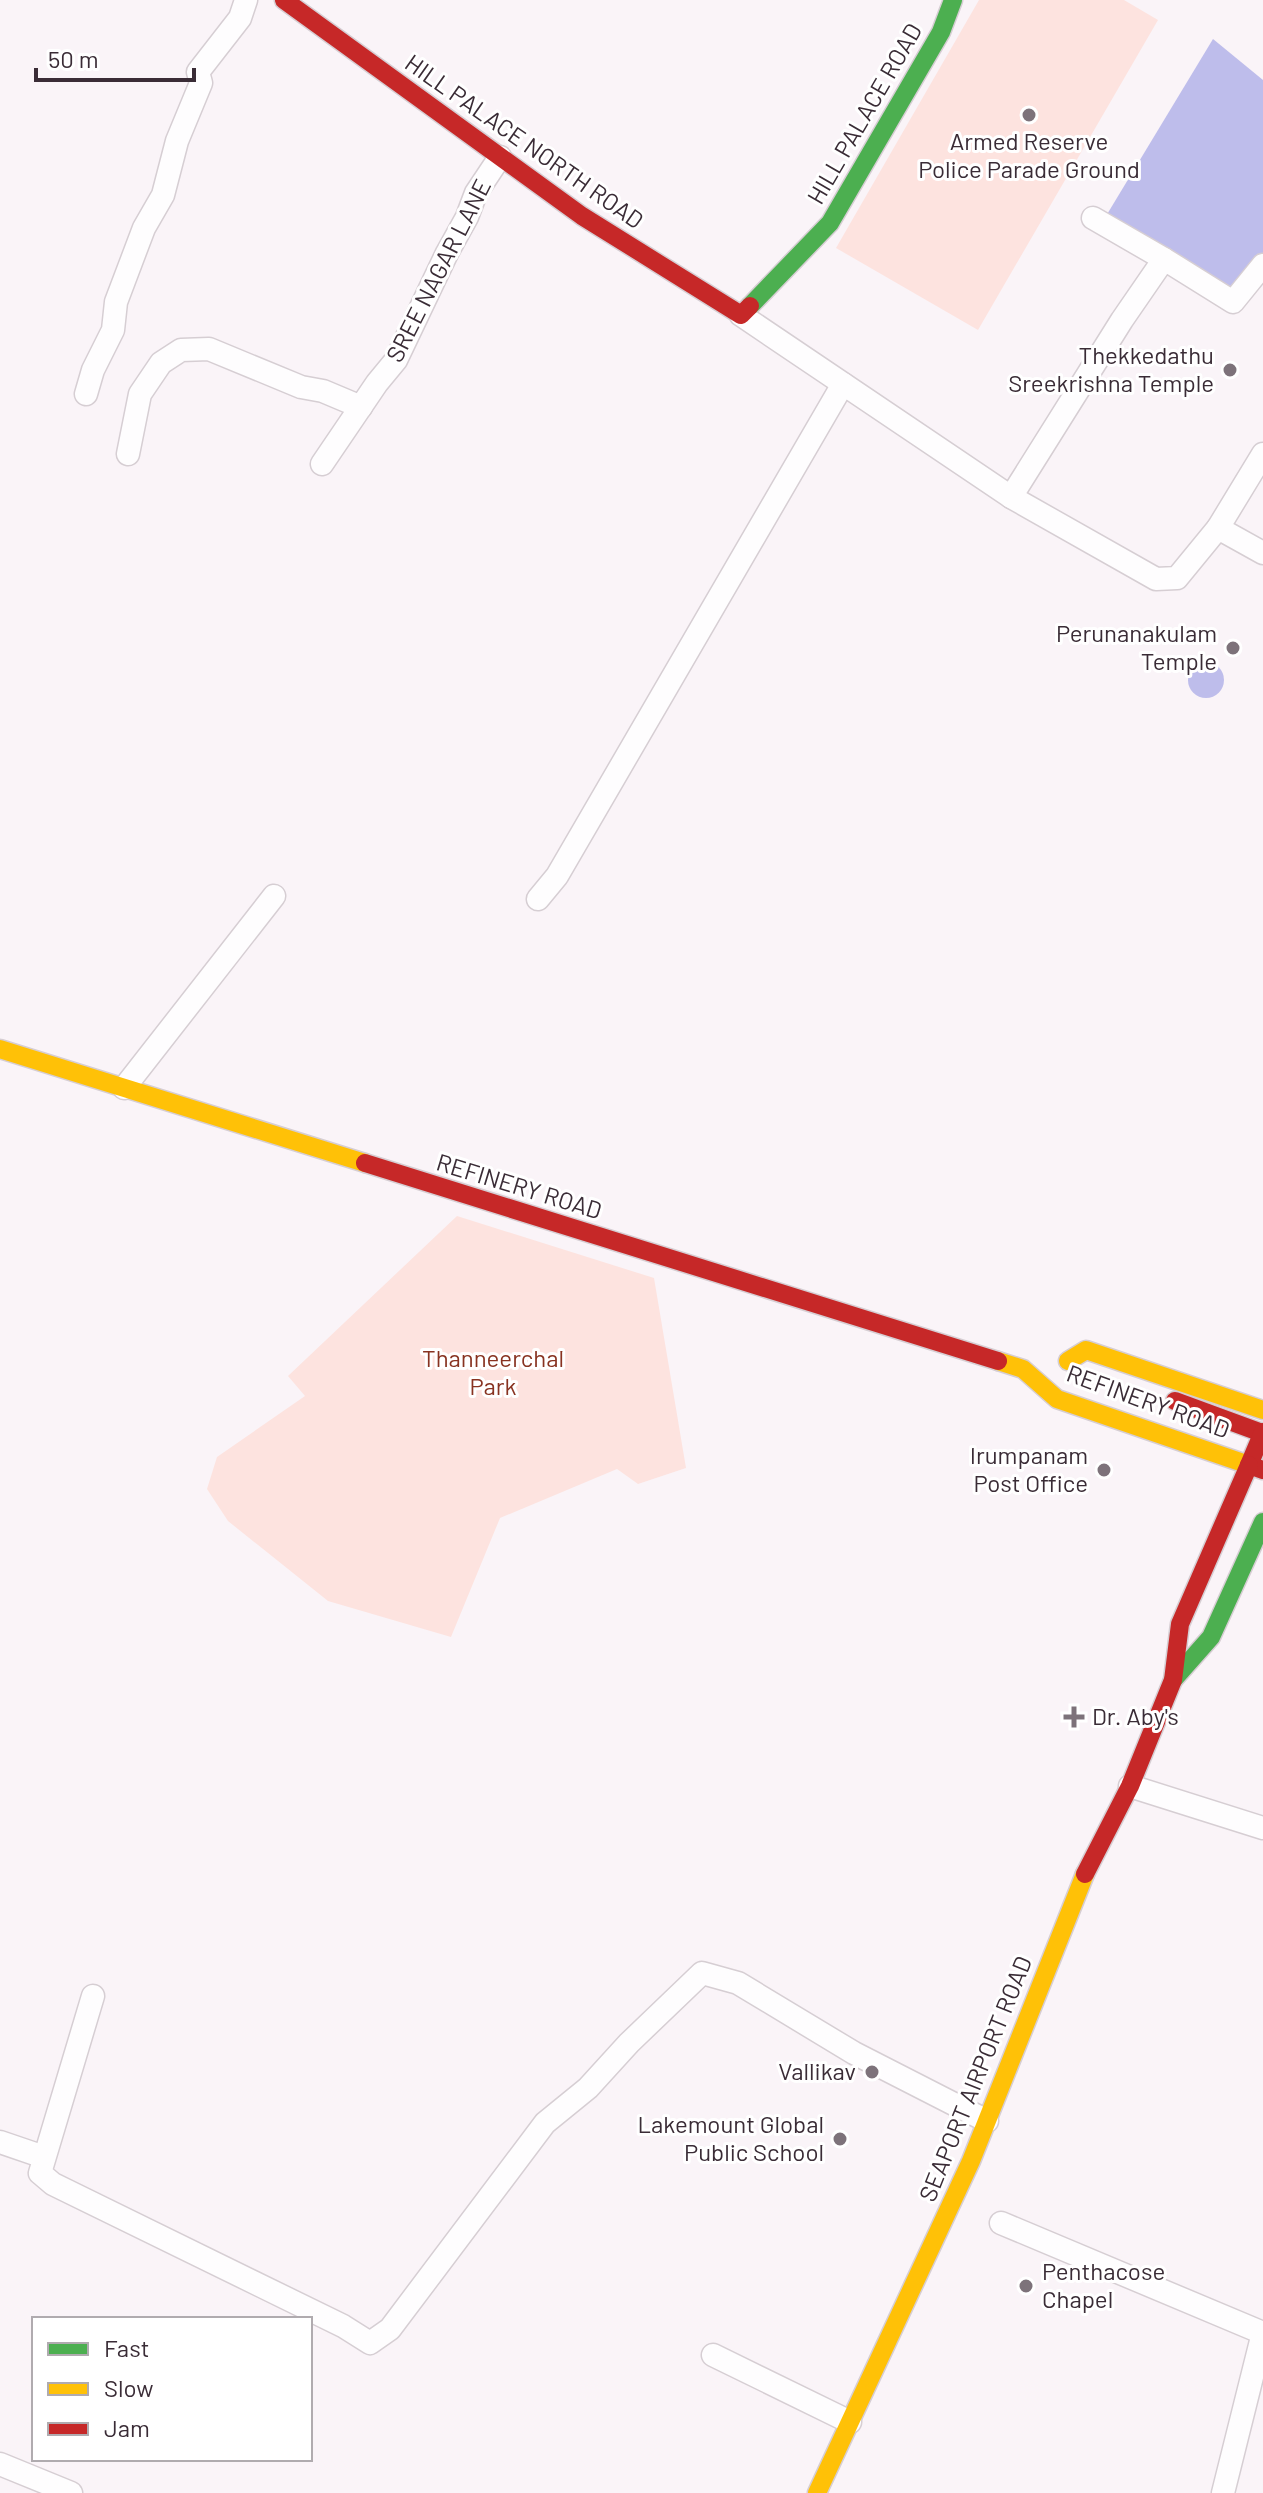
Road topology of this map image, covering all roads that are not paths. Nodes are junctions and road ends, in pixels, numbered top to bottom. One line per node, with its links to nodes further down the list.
1 (246, 0): 10 (street)
2 (284, 0): 4 (main road, HILL PALACE NORTH ROAD)
3 (953, 0): 8 (main road, HILL PALACE ROAD)
4 (500, 157): 8 (main road, HILL PALACE NORTH ROAD); 11 (street, SREE NAGAR LANE)
5 (1093, 218): 6 (street)
6 (1164, 259): 7 (street); 15 (street)
7 (1263, 265)
8 (741, 315): 9 (street)
9 (843, 384): 15 (street); 19 (street)
10 (86, 394)
11 (361, 407): 12 (street); 14 (street, SREE NAGAR LANE)
12 (128, 454)
13 (1263, 454): 16 (street)
14 (322, 464)
15 (1011, 497): 16 (street)
16 (1218, 528): 17 (street)
17 (1263, 553)
18 (274, 896): 21 (street)
19 (538, 899)
20 (0, 1049): 21 (main road, REFINERY ROAD)
21 (124, 1088): 23 (main road, REFINERY ROAD)
22 (1068, 1361): 23 (main road, REFINERY ROAD); 24 (main road, REFINERY ROAD); 26 (main road)
23 (1023, 1369): 28 (main road, REFINERY ROAD)
24 (1128, 1384)
25 (1157, 1395): 27 (main road, REFINERY ROAD)
26 (1263, 1410)
27 (1263, 1433): 28 (main road, SEAPORT AIRPORT ROAD)
28 (1243, 1466): 31 (main road, SEAPORT AIRPORT ROAD)
29 (1263, 1522): 32 (main road, SEAPORT AIRPORT ROAD)
30 (1171, 1592): 31 (main road)
31 (1180, 1624): 32 (main road, SEAPORT AIRPORT ROAD)
32 (1173, 1680): 33 (main road, SEAPORT AIRPORT ROAD)
33 (1130, 1786): 34 (street); 36 (main road, SEAPORT AIRPORT ROAD)
34 (1263, 1828)
35 (93, 1996): 38 (street)
36 (987, 2121): 38 (street); 41 (main road, SEAPORT AIRPORT ROAD)
37 (0, 2142): 38 (street)
38 (44, 2157)
39 (1001, 2223): 45 (street)
40 (713, 2355): 41 (street)
41 (850, 2422): 44 (main road, SEAPORT AIRPORT ROAD)
42 (0, 2464): 43 (street)
43 (71, 2493)
44 (817, 2493)
45 (1223, 2493)

